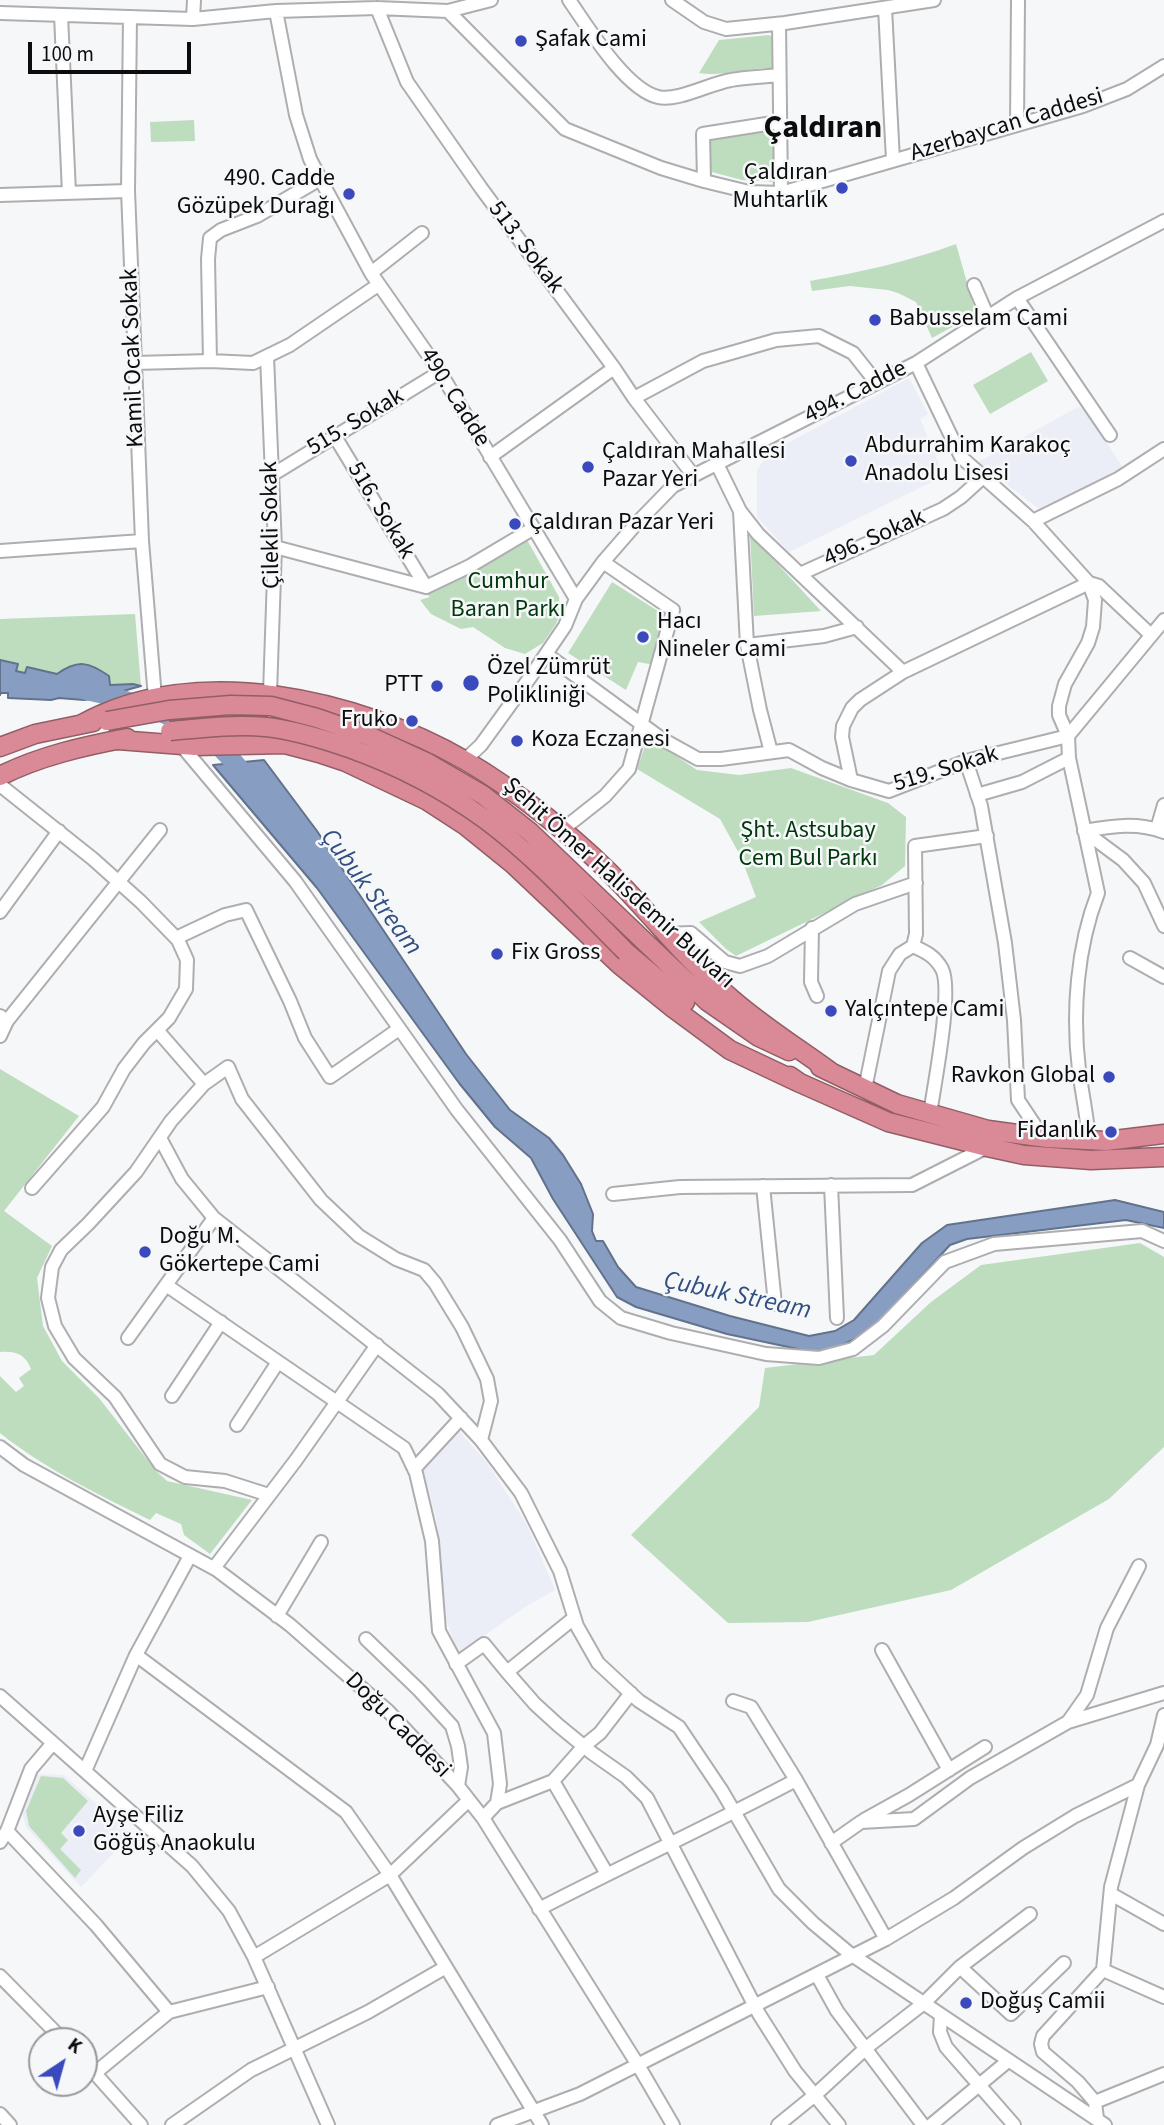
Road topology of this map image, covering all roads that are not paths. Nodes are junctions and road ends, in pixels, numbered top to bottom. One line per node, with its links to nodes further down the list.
1 (194, 0): 16 (street)
2 (491, 0): 11 (street)
3 (569, 0): 19 (street)
4 (671, 0): 17 (street)
5 (848, 0): 12 (street)
6 (934, 0): 9 (street)
7 (1018, 0): 21 (street)
8 (377, 8): 10 (street); 11 (street); 40 (street, 513. Sokak)
9 (886, 8): 12 (street); 22 (street)
10 (276, 11): 16 (street); 23 (street, 490. Cadde)
11 (448, 11): 24 (street, Azerbaycan Caddesi)
12 (862, 11): 17 (street)
13 (0, 13): 14 (street)
14 (61, 15): 15 (street); 26 (street)
15 (130, 18): 16 (street); 25 (street, Kamil Ocak Sokak)
16 (193, 19)
17 (779, 24): 19 (street)
18 (1164, 66): 21 (street, Azerbaycan Caddesi)
19 (779, 75): 20 (street)
20 (779, 122): 24 (street); 27 (street)
21 (1017, 125): 22 (street, Azerbaycan Caddesi)
22 (893, 160): 27 (street, Azerbaycan Caddesi)
23 (320, 180): 31 (street, 490. Cadde); 37 (street)
24 (704, 181): 27 (street, Azerbaycan Caddesi)
25 (128, 191): 26 (street); 38 (street, Kamil Ocak Sokak)
26 (69, 193): 28 (street)
27 (781, 193)
28 (0, 195)
29 (1164, 221): 34 (street, 494. Cadde)
30 (422, 233): 31 (street)
31 (370, 273): 32 (street, 490. Cadde)
32 (378, 285): 36 (street); 41 (street, 490. Cadde)
33 (974, 285): 35 (street)
34 (1017, 298): 35 (street, 494. Cadde); 45 (street)
35 (987, 315): 39 (street, 494. Cadde)
36 (267, 356): 37 (street); 49 (street, Çilekli Sokak)
37 (210, 361): 38 (street)
38 (135, 363): 55 (street, Kamil Ocak Sokak)
39 (916, 363): 42 (street, 494. Cadde); 51 (street)
40 (614, 368): 43 (street, 513. Sokak); 47 (street)
41 (440, 372): 44 (street, 515. Sokak); 47 (street, 490. Cadde)
42 (876, 382): 43 (street); 48 (street, 494. Cadde)
43 (634, 398): 50 (street, 513. Sokak)
44 (334, 435): 49 (street, 515. Sokak); 61 (street, 516. Sokak)
45 (1110, 435)
46 (1164, 449): 53 (street)
47 (490, 457): 54 (street, 490. Cadde)
48 (717, 464): 50 (street, 494. Cadde); 52 (street)
49 (272, 475): 56 (street, Çilekli Sokak)
50 (694, 475): 58 (street, 494. Cadde)
51 (982, 477): 53 (street); 59 (street, 496. Sokak)
52 (740, 511): 59 (street); 66 (street)
53 (1034, 521): 60 (street)
54 (534, 528): 61 (street); 62 (street, 490. Cadde)
55 (142, 541): 57 (street); 70 (street, Kamil Ocak Sokak)
56 (275, 547): 61 (street); 69 (street, Çilekli Sokak)
57 (0, 551)
58 (603, 562): 62 (street, 494. Cadde); 72 (street)
59 (800, 574): 64 (street)
60 (1089, 583): 65 (street); 68 (street); 74 (street)
61 (426, 587)
62 (576, 599): 67 (street)
63 (1164, 620): 65 (street)
64 (857, 627): 66 (street); 68 (street)
65 (1151, 635): 74 (street)
66 (747, 645): 77 (street)
67 (546, 653): 72 (street, 519. Sokak); 79 (street)
68 (903, 672): 82 (street)
69 (270, 693): 70 (highway, Şehit Ömer Halisdemir Bulvarı); 73 (highway, Şehit Ömer Halisdemir Bulvarı)
70 (151, 699): 71 (highway, Şehit Ömer Halisdemir Bulvarı)
71 (104, 717): 76 (highway, Şehit Ömer Halisdemir Bulvarı); 111 (highway, Şehit Ömer Halisdemir Bulvarı, bridge)
72 (641, 723): 77 (street, 519. Sokak); 90 (street)
73 (418, 736): 79 (highway, Şehit Ömer Halisdemir Bulvarı); 83 (highway)
74 (1068, 736): 78 (street); 80 (street, 519. Sokak)
75 (182, 740): 81 (highway, Şehit Ömer Halisdemir Bulvarı); 83 (highway, Şehit Ömer Halisdemir Bulvarı); 109 (street); 112 (highway, Şehit Ömer Halisdemir Bulvarı, bridge)
76 (0, 747)
77 (771, 752): 82 (street, 519. Sokak)
78 (1069, 758): 85 (street); 93 (street)
79 (465, 761): 86 (highway, Şehit Ömer Halisdemir Bulvarı); 88 (highway); 88 (highway)
80 (966, 761): 82 (street, 519. Sokak); 85 (street)
81 (0, 776)
82 (851, 780)
83 (392, 782): 88 (highway, Şehit Ömer Halisdemir Bulvarı)
84 (0, 785): 92 (street)
85 (977, 795): 94 (street)
86 (523, 801): 90 (highway, Şehit Ömer Halisdemir Bulvarı); 95 (highway)
87 (1164, 805): 91 (street)
88 (439, 807): 95 (highway, Şehit Ömer Halisdemir Bulvarı)
89 (160, 830): 96 (street)
90 (562, 830): 101 (highway, Şehit Ömer Halisdemir Bulvarı)
91 (1161, 830): 93 (street)
92 (59, 831): 96 (street); 98 (street)
93 (1084, 831): 99 (street); 119 (street)
94 (987, 836): 97 (street); 117 (street)
95 (490, 844): 112 (highway, Şehit Ömer Halisdemir Bulvarı)
96 (119, 882): 102 (street); 107 (street)
97 (916, 883): 100 (street); 103 (street)
98 (0, 912)
99 (1164, 926)
100 (812, 928): 101 (street); 106 (street)
101 (664, 934): 111 (highway, Şehit Ömer Halisdemir Bulvarı)
102 (176, 938): 108 (street); 109 (street)
103 (913, 946): 114 (street); 115 (street)
104 (1130, 958): 105 (street)
105 (1164, 977)
106 (817, 996)
107 (4, 1019): 110 (street)
108 (157, 1030): 113 (street); 124 (street)
109 (400, 1030): 127 (street)
110 (0, 1036)
111 (831, 1072): 114 (highway, Şehit Ömer Halisdemir Bulvarı)
112 (800, 1083): 120 (highway, Şehit Ömer Halisdemir Bulvarı)
113 (204, 1084): 118 (street); 139 (street)
114 (865, 1089): 115 (highway, Şehit Ömer Halisdemir Bulvarı)
115 (930, 1114): 117 (highway, Şehit Ömer Halisdemir Bulvarı)
116 (1164, 1134): 119 (highway, Şehit Ömer Halisdemir Bulvarı)
117 (1038, 1137): 119 (highway, Şehit Ömer Halisdemir Bulvarı)
118 (160, 1138): 126 (street); 142 (street)
119 (1089, 1140)
120 (987, 1147): 121 (highway, Şehit Ömer Halisdemir Bulvarı); 122 (street)
121 (1164, 1157)
122 (831, 1185): 123 (street); 130 (street)
123 (763, 1186): 125 (street); 129 (street)
124 (32, 1188)
125 (613, 1194)
126 (214, 1218): 128 (street); 133 (street)
127 (1164, 1241)
128 (166, 1285): 131 (street); 132 (street)
129 (775, 1304)
130 (837, 1318)
131 (221, 1322): 134 (street); 135 (street)
132 (128, 1338)
133 (377, 1345): 136 (street); 137 (street)
134 (278, 1362): 136 (street); 138 (street)
135 (173, 1396)
136 (337, 1403): 141 (street); 142 (street)
137 (461, 1418): 139 (street); 141 (street)
138 (237, 1425)
139 (481, 1440): 148 (street)
140 (0, 1447): 144 (street, Doğu Caddesi)
141 (415, 1469): 152 (street)
142 (269, 1494): 146 (street)
143 (321, 1542): 147 (street)
144 (190, 1556): 146 (street, Doğu Caddesi); 151 (street)
145 (1139, 1566): 159 (street)
146 (214, 1568): 147 (street, Doğu Caddesi)
147 (277, 1616): 168 (street, Doğu Caddesi)
148 (574, 1618): 153 (street); 154 (street)
149 (366, 1639): 168 (street)
150 (882, 1650): 163 (street)
151 (136, 1654): 164 (street); 178 (street)
152 (456, 1664): 153 (street); 170 (street)
153 (507, 1672): 161 (street)
154 (631, 1693): 161 (street); 171 (street)
155 (1164, 1693): 159 (street)
156 (0, 1696): 160 (street)
157 (733, 1701): 165 (street)
158 (1164, 1715): 167 (street)
159 (1068, 1722): 173 (street)
160 (54, 1743): 164 (street); 174 (street)
161 (584, 1746): 166 (street); 175 (street)
162 (985, 1747): 163 (street)
163 (949, 1770): 173 (street)
164 (85, 1771): 185 (street)
165 (796, 1780): 171 (street); 176 (street)
166 (553, 1781): 170 (street); 177 (street)
167 (1138, 1785): 179 (street); 183 (street)
168 (458, 1786): 169 (street, Doğu Caddesi)
169 (468, 1800): 172 (street, Doğu Caddesi); 178 (street)
170 (497, 1803): 172 (street)
171 (734, 1813): 175 (street); 184 (street)
172 (483, 1818): 180 (street, Doğu Caddesi)
173 (861, 1822): 176 (street)
174 (3, 1837): 196 (street)
175 (670, 1843): 177 (street); 195 (street)
176 (831, 1843): 183 (street)
177 (607, 1874): 180 (street)
178 (390, 1875): 185 (street); 187 (street)
179 (1111, 1894): 182 (street); 189 (street)
180 (539, 1909): 202 (street, Doğu Caddesi)
181 (1030, 1914): 188 (street)
182 (1164, 1924)
183 (886, 1939): 184 (street)
184 (854, 1956): 190 (street); 194 (street)
185 (254, 1957): 192 (street)
186 (1064, 1963): 188 (street)
187 (446, 1967): 199 (street); 209 (street)
188 (960, 1967): 194 (street)
189 (1103, 1970): 193 (street); 208 (street)
190 (817, 1975): 195 (street); 200 (street)
191 (0, 1976): 198 (street)
192 (268, 1987): 196 (street); 199 (street)
193 (1164, 1997)
194 (924, 2003): 197 (street); 200 (street)
195 (755, 2007): 202 (street); 207 (street)
196 (169, 2012): 203 (street)
197 (941, 2015): 201 (street); 206 (street)
198 (50, 2027)
199 (295, 2048): 214 (street); 215 (street)
200 (866, 2049): 207 (street); 221 (street)
201 (1008, 2061): 206 (street); 211 (street)
202 (638, 2065): 209 (street); 218 (street, Doğu Caddesi)
203 (98, 2070)
204 (98, 2077): 213 (street)
205 (1162, 2077): 208 (street)
206 (980, 2085): 222 (street); 223 (street)
207 (815, 2095): 219 (street); 220 (street)
208 (1095, 2102): 211 (street)
209 (534, 2112): 216 (street); 217 (street)
210 (0, 2114): 212 (street)
211 (1097, 2123)
212 (9, 2125)
213 (141, 2125)
214 (172, 2125)
215 (328, 2125)
216 (497, 2125)
217 (542, 2125)
218 (673, 2125)
219 (778, 2125)
220 (839, 2125)
221 (923, 2125)
222 (931, 2125)
223 (1014, 2125)

